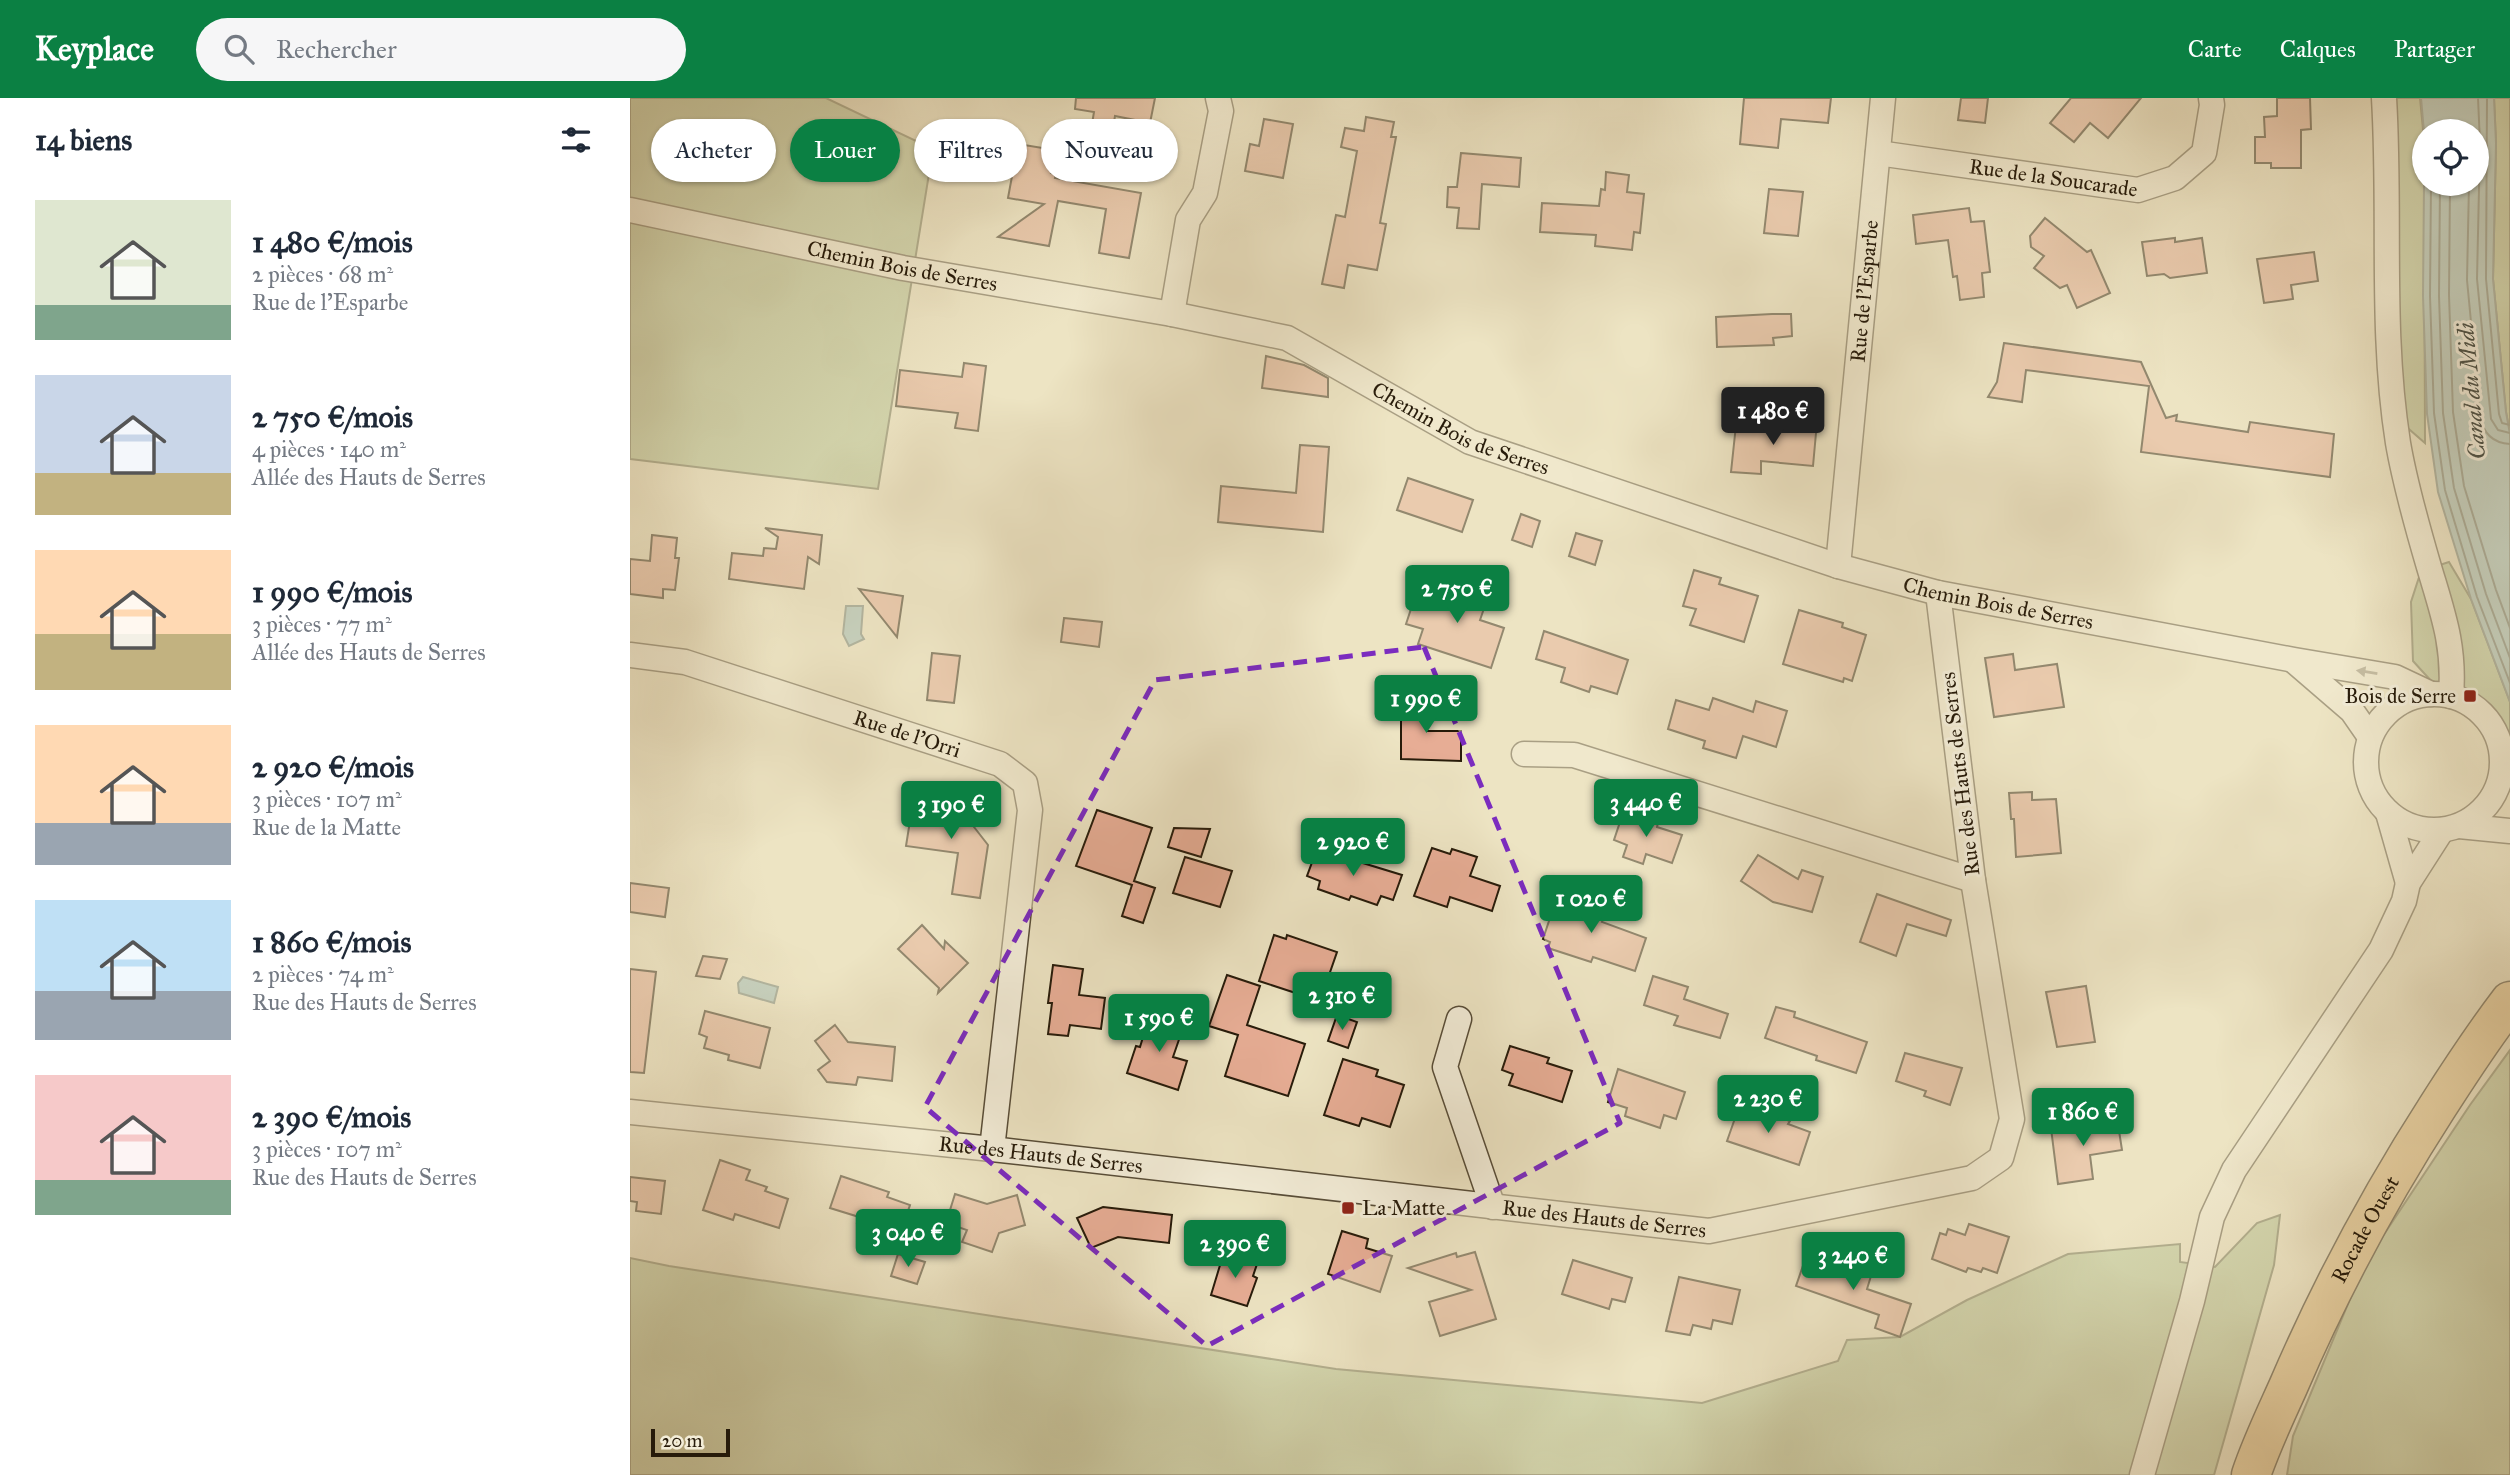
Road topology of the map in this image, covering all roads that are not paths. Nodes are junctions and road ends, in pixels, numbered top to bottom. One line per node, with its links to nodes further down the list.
1 (1218, 98): 7 (street)
2 (1883, 98): 5 (street, Rue de l'Esparbe)
3 (2211, 98): 5 (street, Rue de la Soucarade)
4 (2384, 98): 12 (street)
5 (1878, 153): 8 (street, Rue de l'Esparbe)
6 (630, 209): 7 (street, Chemin Bois de Serres)
7 (1172, 314): 8 (street, Chemin Bois de Serres)
8 (1838, 566): 9 (street, Chemin Bois de Serres)
9 (1938, 593): 11 (street, Chemin Bois de Serres); 19 (street, Rue des Hauts de Serres)
10 (630, 655): 24 (street, Rue de l'Orri)
11 (2294, 660): 12 (street, Chemin Bois de Serres, one-way to 11); 13 (street)
12 (2441, 695): 13 (street); 15 (street)
13 (2370, 737): 16 (street)
14 (1524, 754): 19 (street)
15 (2505, 785): 17 (street)
16 (2388, 813): 17 (street); 20 (street)
17 (2451, 828): 18 (street); 20 (street)
18 (2510, 831)
19 (1972, 880): 25 (street, Rue des Hauts de Serres)
20 (2408, 883): 26 (street)
21 (2510, 1001): 27 (main road, Rocade Ouest)
22 (1459, 1019): 25 (street)
23 (630, 1112): 24 (street, Rue des Hauts de Serres)
24 (992, 1149): 25 (street, Rue des Hauts de Serres)
25 (1493, 1207)
26 (2142, 1475)
27 (2251, 1475)

